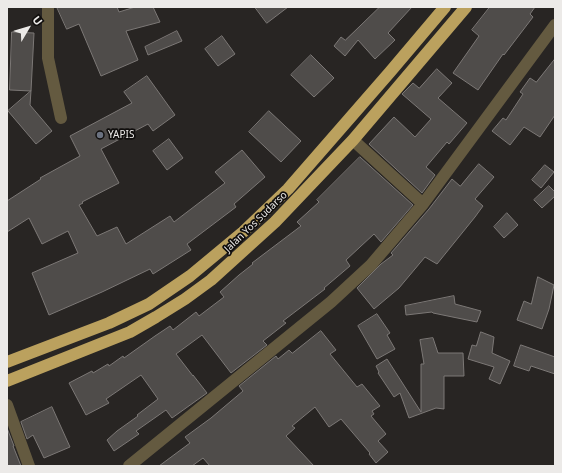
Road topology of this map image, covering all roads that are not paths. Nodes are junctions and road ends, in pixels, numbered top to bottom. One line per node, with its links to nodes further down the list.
1 (48, 7): 7 (street)
2 (445, 7): 5 (highway, Jalan Yos Sudarso)
3 (466, 7): 6 (highway, Jalan Yos Sudarso)
4 (555, 25): 9 (street)
5 (428, 27): 6 (highway); 10 (highway, Jalan Yos Sudarso)
6 (441, 37): 8 (highway, Jalan Yos Sudarso)
7 (61, 118)
8 (353, 140): 9 (street); 11 (highway, Jalan Yos Sudarso)
9 (423, 204): 14 (street)
10 (7, 362)
11 (7, 381)
12 (7, 405): 13 (street)
13 (29, 466)
14 (129, 466)

